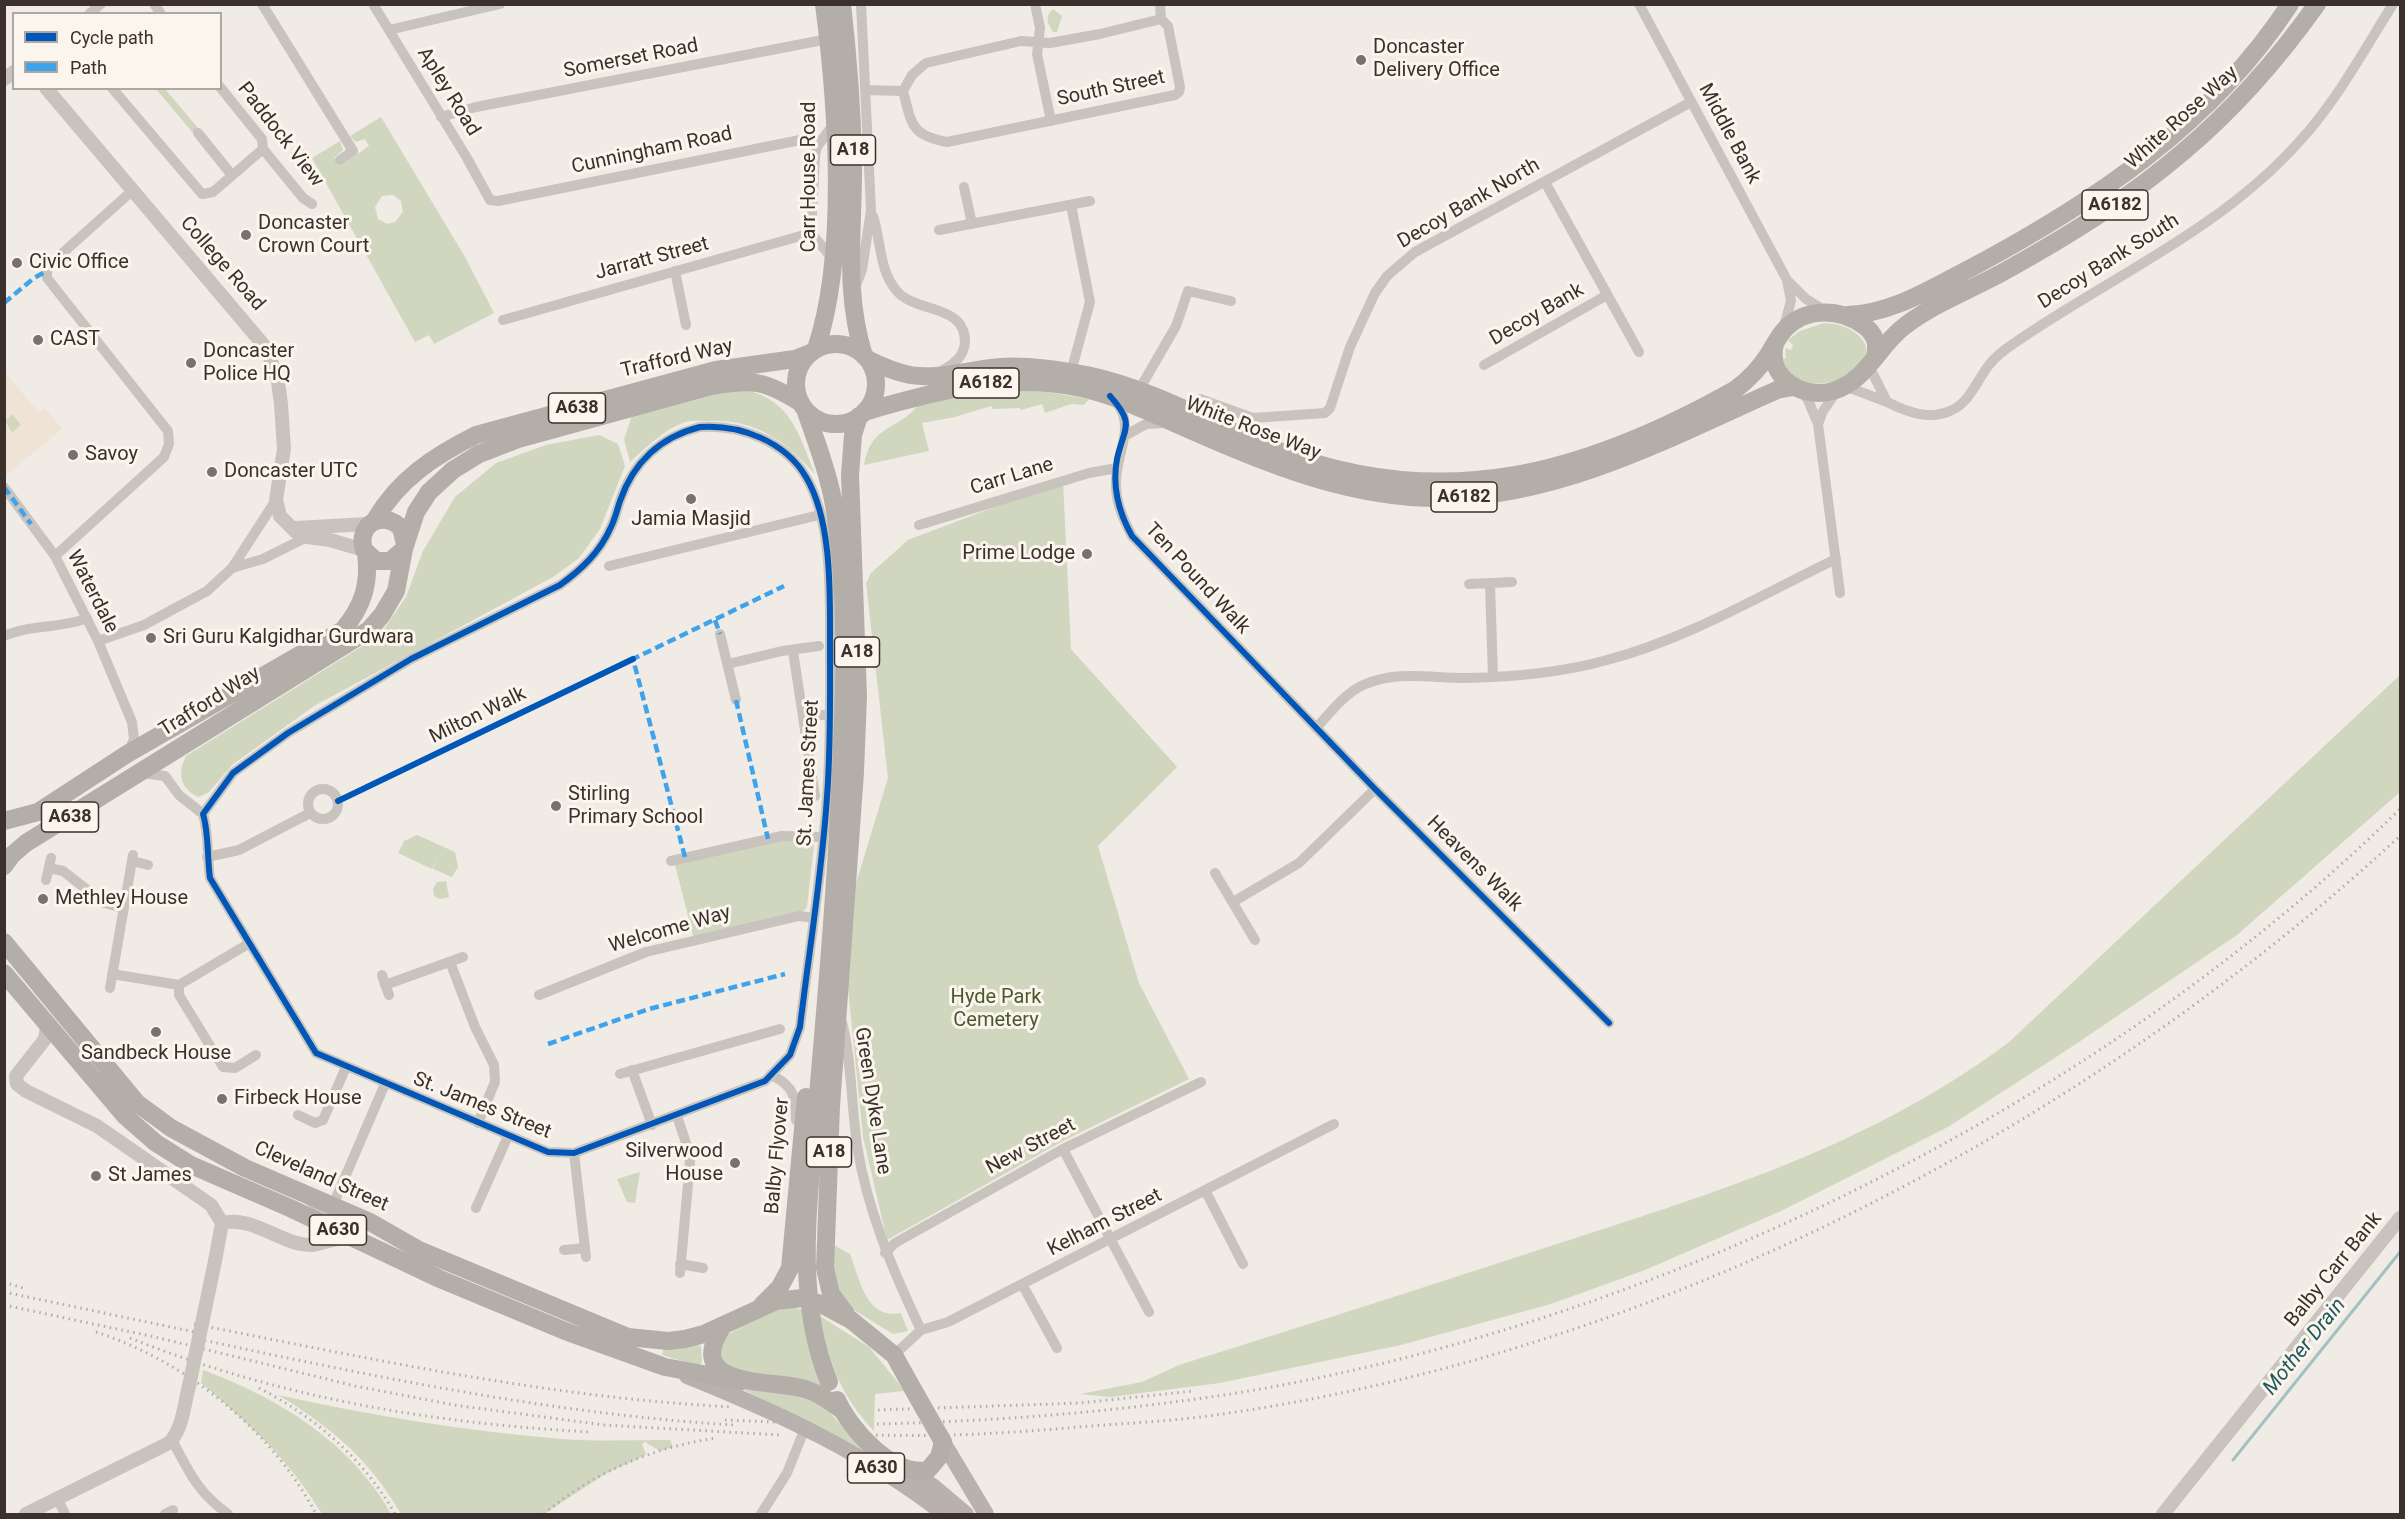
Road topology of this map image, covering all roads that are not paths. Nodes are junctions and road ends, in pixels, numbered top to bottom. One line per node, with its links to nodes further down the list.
1 (262, 4): 30 (street)
2 (373, 4): 15 (street, Apley Road)
3 (500, 4): 13 (street)
4 (824, 4): 16 (highway, Carr House Road / A18)
5 (842, 4): 49 (highway, Carr House Road / A18)
6 (861, 4): 21 (street)
7 (1035, 4): 17 (street, South Street)
8 (1160, 4): 14 (street)
9 (1639, 4): 23 (street, Middle Bank)
10 (2290, 4): 51 (highway, White Rose Way / A6182)
11 (2317, 4): 58 (highway, White Rose Way / A6182)
12 (2393, 4): 67 (street, Decoy Bank South)
13 (485, 6): 15 (street)
14 (1161, 19): 17 (street); 25 (street, South Street)
15 (388, 30): 24 (street, Apley Road)
16 (828, 39): 24 (street, Somerset Road); 26 (highway, Carr House Road / A18)
17 (1037, 42): 22 (street); 25 (street, South Street)
18 (222, 89): 29 (street, Paddock View)
19 (48, 90): 34 (street, College Road)
20 (115, 90): 31 (street)
21 (866, 90): 22 (street); 39 (street)
22 (903, 91): 25 (street, South Street)
23 (1691, 102): 32 (street, Decoy Bank North); 47 (street, Middle Bank)
24 (441, 117): 35 (street, Apley Road)
25 (1051, 121)
26 (835, 122): 28 (street); 43 (highway, Carr House Road / A18)
27 (198, 133): 31 (street)
28 (821, 141): 35 (street, Cunningham Road); 42 (street)
29 (263, 149): 31 (street); 37 (street, Paddock View)
30 (340, 160)
31 (231, 174)
32 (1545, 182): 48 (street, Decoy Bank); 66 (street, Decoy Bank North)
33 (964, 187): 40 (street)
34 (133, 190): 75 (street, College Road); 84 (street)
35 (490, 200)
36 (1090, 201): 38 (street)
37 (312, 204)
38 (1071, 205): 40 (street); 60 (street)
39 (871, 210): 44 (street); 46 (street)
40 (972, 224): 41 (street)
41 (939, 231)
42 (811, 233): 43 (street); 45 (street, Jarratt Street)
43 (832, 258): 55 (highway, Carr House Road / A18)
44 (863, 268): 46 (street); 49 (street)
45 (675, 271): 52 (street, Jarratt Street); 53 (street)
46 (886, 271): 61 (street)
47 (1787, 280): 51 (street, Middle Bank); 54 (street, Middle Bank)
48 (1607, 295): 56 (street, Decoy Bank); 59 (street, Decoy Bank)
49 (851, 296): 57 (highway, Carr House Road / A18)
50 (1231, 301): 64 (street)
51 (1836, 314): 54 (highway, White Rose Way); 58 (highway)
52 (503, 320)
53 (686, 325)
54 (1779, 337): 63 (highway); 64 (highway, White Rose Way / A6182)
55 (813, 351): 57 (highway); 68 (highway); 77 (highway, Trafford Way / A638)
56 (1639, 352)
57 (866, 357): 61 (highway, White Rose Way / A6182); 69 (highway)
58 (1872, 362): 62 (highway, White Rose Way); 67 (street)
59 (1484, 365)
60 (1071, 372): 61 (highway, White Rose Way / A6182); 64 (highway, White Rose Way / A6182)
61 (933, 375)
62 (1842, 387): 63 (highway, White Rose Way); 67 (street, Decoy Bank South); 71 (street)
63 (1796, 388): 70 (highway, White Rose Way / A6182); 71 (street)
64 (1139, 390)
65 (1110, 396): 69 (highway, White Rose Way / A6182); 70 (highway, White Rose Way / A6182); 72 (street, Ten Pound Walk)
66 (1200, 399)
67 (1887, 402)
68 (803, 406): 69 (highway); 81 (highway, Trafford Way / A638); 124 (highway, A18)
69 (862, 414): 136 (highway, A18)
70 (1175, 423): 72 (street)
71 (1818, 424): 85 (street)
72 (1126, 435): 73 (street, Ten Pound Walk)
73 (1117, 468): 78 (street, Carr Lane); 105 (street, Ten Pound Walk)
74 (4, 487): 84 (street, Waterdale)
75 (276, 500): 79 (street); 88 (street, College Road)
76 (819, 515): 86 (street); 103 (street, St. James Street); 112 (street, St. James Street)
77 (372, 522): 79 (street); 81 (highway); 83 (highway, Trafford Way / A638)
78 (919, 525)
79 (291, 528): 80 (street)
80 (307, 537): 83 (street); 88 (street, College Road)
81 (404, 547): 83 (highway); 108 (highway, Trafford Way / A638)
82 (622, 550): 86 (street)
83 (365, 552): 106 (highway, Trafford Way / A638)
84 (55, 556): 93 (street, Waterdale)
85 (1836, 559): 92 (street); 100 (street)
86 (625, 562): 87 (street)
87 (609, 566)
88 (232, 568): 96 (street, College Road)
89 (1512, 582): 90 (street)
90 (1490, 583): 91 (street); 100 (street)
91 (1469, 584)
92 (1840, 593)
93 (87, 618): 95 (street); 96 (street, Waterdale)
94 (720, 634): 99 (street)
95 (4, 636)
96 (98, 641): 104 (street, Waterdale)
97 (819, 646): 98 (street)
98 (793, 651): 99 (street); 102 (street)
99 (728, 664): 101 (street)
100 (1493, 677): 105 (street)
101 (736, 700)
102 (803, 715): 103 (street); 110 (street)
103 (830, 715): 114 (street, St. James Street)
104 (132, 722): 106 (street); 107 (street, Waterdale)
105 (1316, 728): 109 (street, Heavens Walk)
106 (162, 734): 107 (highway, Trafford Way / A638)
107 (127, 754): 113 (highway, Trafford Way / A638)
108 (141, 773): 112 (street); 118 (highway, Trafford Way / A638)
109 (1375, 789): 121 (street); 137 (street, Heavens Walk)
110 (815, 796)
111 (310, 813): 115 (street)
112 (203, 814): 115 (street, St. James Street)
113 (4, 820)
114 (823, 837): 116 (street); 123 (street, St. James Street)
115 (207, 857): 127 (street, St. James Street)
116 (671, 861)
117 (148, 865): 122 (street)
118 (4, 866)
119 (1215, 873): 121 (street)
120 (46, 880): 122 (street)
121 (1233, 902): 125 (street)
122 (124, 908): 131 (street)
123 (814, 918): 135 (street, Welcome Way); 145 (street, St. James Street)
124 (832, 926): 159 (highway, Balby Flyover / A18); 182 (highway, Balby Flyover / A18, bridge)
125 (1255, 940)
126 (4, 942): 138 (highway, Cleveland Street / A630)
127 (248, 944): 132 (street); 142 (street, St. James Street)
128 (463, 957): 129 (street)
129 (450, 962): 133 (street); 151 (street)
130 (4, 973): 140 (highway, Cleveland Street / A630)
131 (112, 974): 132 (street); 134 (street)
132 (179, 985): 141 (street)
133 (385, 985)
134 (110, 988)
135 (539, 995)
136 (839, 1011): 169 (street, Green Dyke Lane); 175 (highway, A18)
137 (1609, 1023)
138 (75, 1029): 140 (street); 158 (highway, Cleveland Street / A630)
139 (780, 1029): 143 (street)
140 (49, 1031): 146 (street); 164 (highway, Cleveland Street / A630)
141 (256, 1055)
142 (346, 1067): 148 (street, St. James Street); 149 (street)
143 (632, 1070): 144 (street); 153 (street)
144 (620, 1074)
145 (772, 1076): 150 (street, St. James Street); 159 (street)
146 (10, 1080): 163 (street)
147 (1201, 1082): 155 (street, New Street)
148 (385, 1084): 151 (street, St. James Street); 160 (street)
149 (298, 1115)
150 (677, 1116): 153 (street, St. James Street); 171 (street)
151 (478, 1124): 154 (street, St. James Street)
152 (1334, 1124): 157 (street, Kelham Street)
153 (652, 1125): 156 (street, St. James Street)
154 (508, 1136): 156 (street, St. James Street); 161 (street)
155 (1064, 1149): 166 (street); 169 (street, New Street)
156 (574, 1153): 168 (street)
157 (1206, 1192): 166 (street, Kelham Street); 170 (street)
158 (307, 1195): 160 (highway, Cleveland Street / A630); 164 (street)
159 (796, 1196): 173 (highway, Balby Flyover / A18)
160 (333, 1205): 176 (highway, Cleveland Street / A630)
161 (476, 1208)
162 (2400, 1218): 195 (street, Balby Carr Bank)
163 (222, 1222): 167 (street); 184 (street, bridge)
164 (323, 1224): 165 (highway, Cleveland Street / A630); 167 (street)
165 (349, 1236): 167 (street); 180 (highway, Cleveland Street / A630)
166 (1111, 1240): 172 (street, Kelham Street); 174 (street)
167 (313, 1245)
168 (564, 1250)
169 (885, 1253): 177 (street, Green Dyke Lane)
170 (1243, 1264)
171 (703, 1268)
172 (1022, 1284): 177 (street, Kelham Street); 178 (street)
173 (758, 1308): 175 (highway, Balby Flyover / A630); 176 (highway, Balby Flyover / A630)
174 (1149, 1311)
175 (851, 1320): 179 (highway, Balby Flyover / A630)
176 (723, 1326): 181 (highway, Balby Flyover / A630)
177 (921, 1330): 179 (street, Kelham Street)
178 (1057, 1348)
179 (894, 1355): 185 (highway, Balby Flyover / A630, bridge)
180 (665, 1367): 181 (highway, Cleveland Street / A630); 183 (main road, Cleveland Street / A630)
181 (741, 1381): 182 (highway, Balby Flyover / A630)
182 (842, 1410): 186 (highway, Balby Flyover / A630)
183 (805, 1428): 191 (street); 192 (main road, A630)
184 (172, 1440): 187 (street); 190 (street)
185 (943, 1442): 186 (highway, A630); 194 (main road, A630)
186 (908, 1470): 193 (main road, Balby Flyover / A630)
187 (58, 1500): 188 (street); 189 (street)
188 (26, 1515)
189 (65, 1515)
190 (228, 1515)
191 (761, 1515)
192 (944, 1515)
193 (966, 1515)
194 (986, 1515)
195 (2163, 1515)

